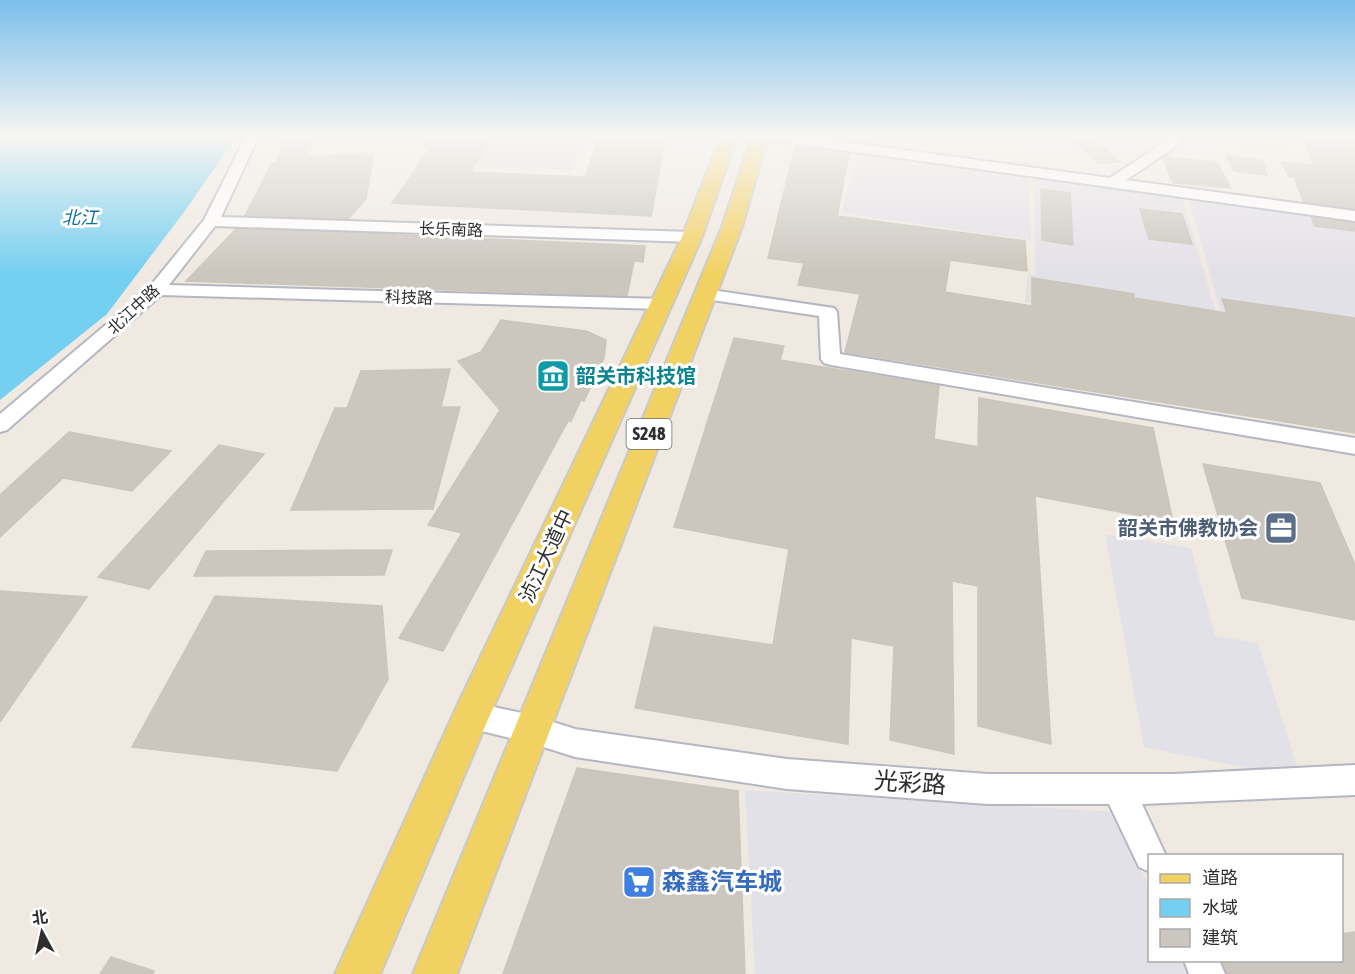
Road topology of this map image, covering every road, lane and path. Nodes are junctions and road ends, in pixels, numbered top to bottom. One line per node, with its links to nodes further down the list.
1 (231, 181): 7 (street, 北江中路)
2 (712, 181): 8 (main road, 浈江大道中 / S248)
3 (746, 181): 10 (main road, S248)
4 (1101, 181): 5 (street)
5 (1112, 183): 6 (street)
6 (1355, 216)
7 (211, 221): 8 (street, 长乐南路); 9 (street, 北江中路)
8 (692, 237): 11 (main road, 浈江大道中 / S248)
9 (156, 290): 11 (street, 科技路); 12 (street, 北江中路)
10 (705, 294): 13 (street); 15 (main road, S248)
11 (662, 304): 14 (main road, 浈江大道中 / S248)
12 (0, 426)
13 (1355, 446)
14 (471, 716): 15 (street, 光彩路); 19 (main road, 浈江大道中 / S248)
15 (531, 729): 17 (street, 光彩路); 20 (main road, S248)
16 (1355, 780): 17 (street, 光彩路)
17 (1118, 789): 18 (street)
18 (1150, 854)
19 (357, 974)
20 (435, 974)

